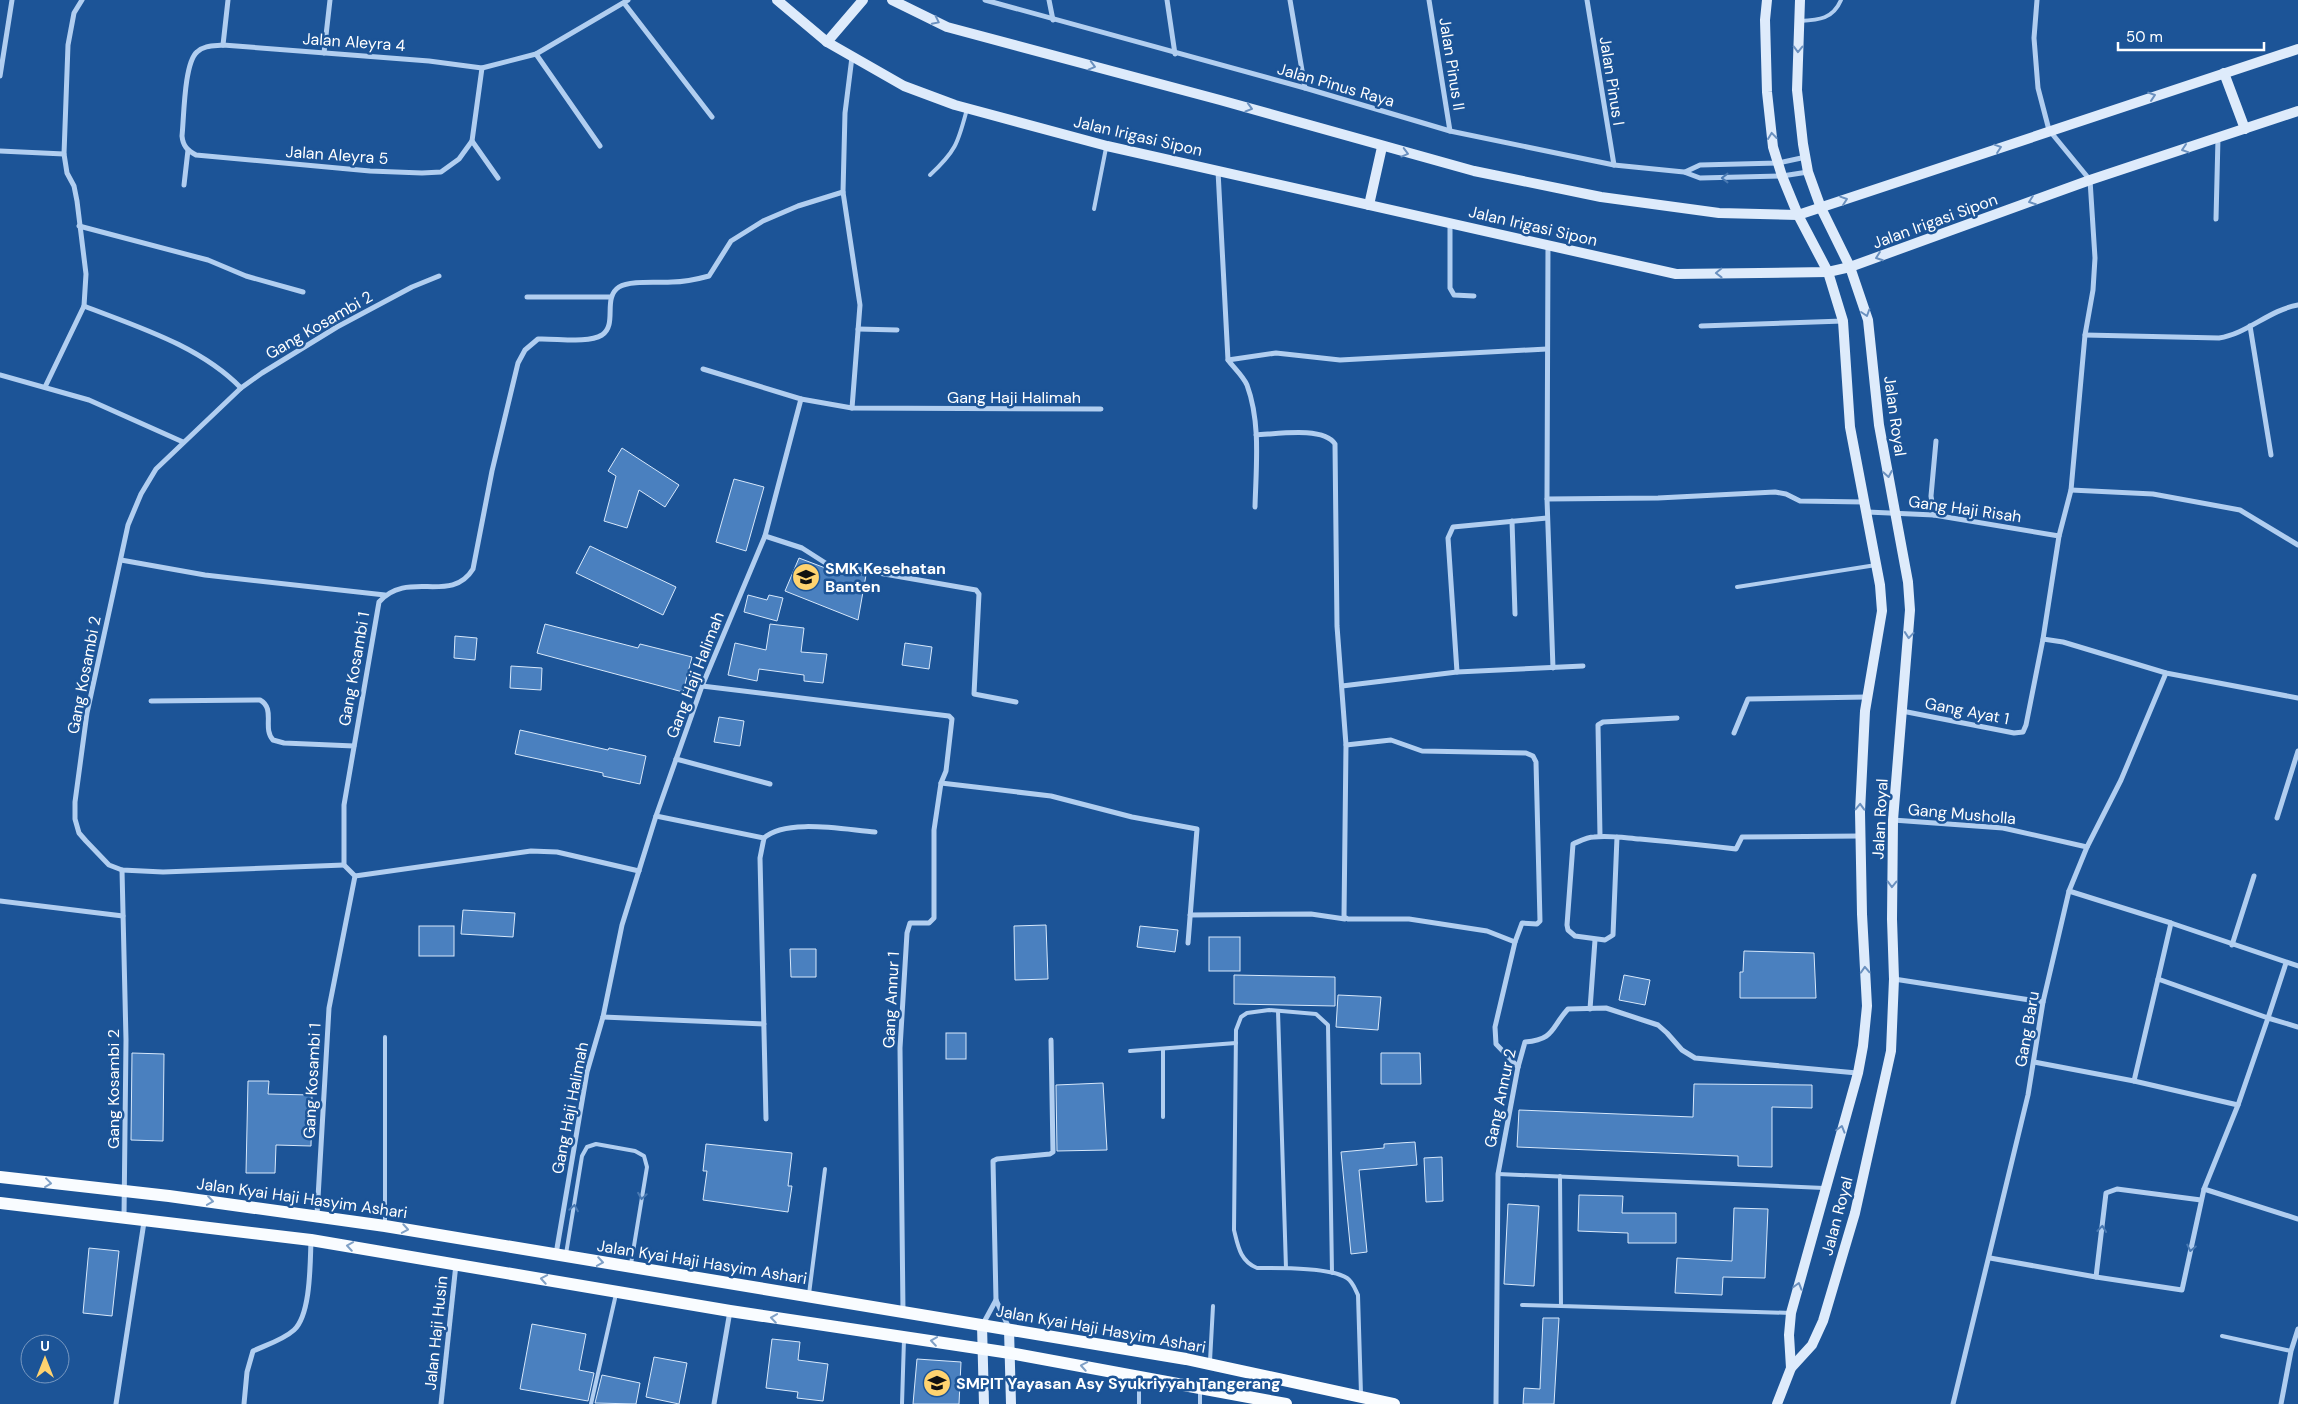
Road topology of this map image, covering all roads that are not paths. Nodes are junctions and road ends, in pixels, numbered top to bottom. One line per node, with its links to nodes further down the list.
1 (12, 0): 30 (street)
2 (82, 0): 45 (street)
3 (228, 0): 22 (street)
4 (330, 0): 24 (street)
5 (777, 0): 21 (street, Jalan Irigasi Sipon)
6 (863, 0): 21 (street)
7 (892, 0): 42 (street, one-way to 42)
8 (985, 0): 19 (street, Jalan Pinus Raya)
9 (1049, 0): 19 (street)
10 (1167, 0): 26 (street)
11 (1290, 0): 31 (street)
12 (1428, 0): 37 (street, Jalan Pinus II)
13 (1587, 0): 48 (street, Jalan Pinus I)
14 (1767, 0): 47 (street, Jalan Royal, one-way to 14)
15 (1800, 0): 20 (street, Jalan Royal)
16 (1841, 0): 20 (lane)
17 (2037, 0): 36 (street)
18 (626, 2): 25 (street); 34 (street)
19 (1053, 20): 26 (street, Jalan Pinus Raya)
20 (1798, 21): 46 (street, Jalan Royal, one-way to 46)
21 (827, 42): 27 (street, Jalan Irigasi Sipon)
22 (223, 45): 24 (street, Jalan Aleyra 4); 43 (street, Jalan Aleyra 4)
23 (2298, 49): 29 (street)
24 (324, 53): 28 (street, Jalan Aleyra 4)
25 (536, 54): 28 (street); 40 (street)
26 (1175, 54): 31 (street, Jalan Pinus Raya)
27 (852, 56): 32 (street, Jalan Irigasi Sipon); 57 (street)
28 (482, 68): 39 (street)
29 (2224, 73): 35 (street); 36 (street, one-way to 29)
30 (0, 76)
31 (1304, 88): 37 (street, Jalan Pinus Raya)
32 (967, 108): 41 (street, Jalan Irigasi Sipon); 52 (lane)
33 (2298, 111): 35 (street, Jalan Irigasi Sipon)
34 (712, 117)
35 (2243, 124): 38 (street, Jalan Irigasi Sipon)
36 (2049, 130): 55 (street); 60 (street, one-way to 36)
37 (1450, 131): 48 (street, Jalan Pinus Raya)
38 (2218, 138): 55 (street, Jalan Irigasi Sipon, one-way to 55); 62 (street)
39 (472, 141): 43 (street, Jalan Aleyra 5); 54 (street)
40 (600, 146)
41 (1107, 146): 49 (street, Jalan Irigasi Sipon); 59 (lane)
42 (1382, 147): 58 (street); 61 (street, one-way to 61)
43 (188, 150): 56 (street, Jalan Aleyra 4)
44 (0, 151): 45 (street)
45 (64, 154): 64 (street)
46 (1806, 157): 47 (street, Jalan Pinus Raya); 51 (street, Jalan Royal)
47 (1778, 163): 50 (street, Jalan Pinus Raya); 53 (street, Jalan Royal)
48 (1614, 165): 50 (street, Jalan Pinus Raya)
49 (1218, 170): 58 (street, Jalan Irigasi Sipon); 82 (street)
50 (1684, 172): 53 (street, Jalan Pinus Raya, one-way to 50)
51 (1808, 172): 53 (street, Jalan Pinus Raya); 60 (street, Jalan Royal)
52 (930, 174)
53 (1782, 176): 61 (street, Jalan Royal)
54 (498, 178)
55 (2090, 180): 66 (street, Jalan Irigasi Sipon, one-way to 66); 80 (street)
56 (184, 185)
57 (843, 192): 72 (street); 78 (street)
58 (1369, 205): 63 (street, Jalan Irigasi Sipon)
59 (1094, 208)
60 (1823, 211): 61 (street); 66 (street, Jalan Royal)
61 (1799, 217): 67 (street, Jalan Royal)
62 (2216, 219)
63 (1450, 222): 65 (street, Jalan Irigasi Sipon); 70 (street)
64 (79, 226): 69 (street); 74 (street)
65 (1548, 244): 67 (street, Jalan Irigasi Sipon, one-way to 65); 81 (street)
66 (1848, 264): 67 (street, Jalan Irigasi Sipon); 98 (street, Jalan Royal, one-way to 98)
67 (1826, 269): 75 (street, Jalan Royal)
68 (438, 276): 86 (street, Gang Kosambi 2)
69 (304, 292)
70 (1474, 296)
71 (527, 297): 72 (street)
72 (611, 297): 108 (street, Gang Kosambi 1)
73 (2298, 305): 77 (street)
74 (84, 306): 85 (street); 86 (street)
75 (1843, 322): 76 (street); 97 (street, Jalan Royal)
76 (1701, 326)
77 (2250, 326): 80 (street); 93 (street)
78 (858, 329): 79 (street); 88 (street)
79 (897, 330)
80 (2085, 335): 94 (street)
81 (1547, 349): 82 (street); 95 (street)
82 (1228, 360): 90 (street)
83 (704, 369): 87 (street)
84 (0, 376): 85 (street)
85 (45, 386): 92 (street)
86 (241, 388): 92 (street, Gang Kosambi 2)
87 (801, 400): 88 (street, Gang Haji Halimah); 102 (street, Gang Haji Halimah)
88 (852, 408): 89 (street, Gang Haji Halimah)
89 (1101, 410)
90 (1256, 435): 96 (street); 116 (street)
91 (1936, 441): 99 (street)
92 (183, 442): 105 (street, Gang Kosambi 2)
93 (2271, 455)
94 (2071, 490): 103 (street); 104 (street)
95 (1547, 499): 97 (street, Gang Haji Risah); 100 (street)
96 (1255, 507)
97 (1865, 507): 98 (street, Gang Haji Risah); 106 (street, Jalan Royal)
98 (1895, 512): 99 (street, Gang Haji Risah); 121 (street, Jalan Royal, one-way to 121)
99 (1934, 515): 103 (street, Gang Haji Risah)
100 (1547, 518): 101 (street); 112 (street)
101 (1512, 521): 109 (street); 113 (street)
102 (765, 536): 115 (street, Gang Haji Halimah); 120 (street)
103 (2059, 536): 110 (street)
104 (2298, 545)
105 (120, 560): 108 (street); 140 (street, Gang Kosambi 2)
106 (1876, 566): 107 (lane); 117 (street, Jalan Royal)
107 (1736, 588)
108 (385, 595): 125 (street, Gang Kosambi 1)
109 (1515, 614)
110 (2043, 639): 114 (street); 121 (street, Gang Ayat 1)
111 (1583, 666): 112 (street)
112 (1553, 668): 113 (street)
113 (1457, 672): 116 (street)
114 (2166, 673): 118 (street); 138 (street, Gang Baru)
115 (702, 686): 127 (street, Gang Haji Halimah); 128 (street, Gang Annur 1)
116 (1342, 686): 124 (street)
117 (1867, 698): 123 (street); 135 (street, Jalan Royal, one-way to 117)
118 (2298, 698)
119 (151, 701): 125 (street)
120 (1016, 702)
121 (1902, 711): 132 (street, Jalan Royal)
122 (1677, 718): 134 (street)
123 (1734, 733)
124 (1346, 745): 148 (street); 151 (street)
125 (354, 746): 139 (street, Gang Kosambi 1)
126 (2298, 751): 131 (street)
127 (676, 759): 129 (street); 130 (street, Gang Haji Halimah)
128 (940, 783): 146 (street); 206 (street, Gang Annur 1)
129 (770, 784)
130 (656, 816): 137 (street); 141 (street, Gang Haji Halimah)
131 (2277, 818)
132 (1893, 820): 138 (street, Gang Musholla); 156 (street, Jalan Royal, one-way to 156)
133 (875, 832): 137 (street)
134 (1600, 836): 136 (street); 150 (street)
135 (1861, 836): 136 (street); 172 (street, Jalan Royal, one-way to 135)
136 (1617, 837): 150 (street)
137 (764, 838): 163 (street)
138 (2087, 847): 144 (street, Gang Baru)
139 (344, 866): 140 (street); 142 (street)
140 (122, 870): 147 (street, Gang Kosambi 2)
141 (639, 871): 142 (street); 161 (street, Gang Haji Halimah)
142 (355, 876): 186 (street, Gang Kosambi 1)
143 (2254, 876): 153 (street)
144 (2069, 891): 149 (street); 158 (street, Gang Baru)
145 (0, 901): 147 (street)
146 (1190, 915): 148 (street); 152 (street)
147 (123, 916): 183 (street, Gang Kosambi 2)
148 (1345, 918): 151 (street)
149 (2172, 923): 153 (street); 157 (street)
150 (1595, 940): 159 (street)
151 (1515, 942): 171 (street)
152 (1188, 943)
153 (2232, 945): 154 (street)
154 (2286, 964): 155 (street); 162 (street)
155 (2298, 966)
156 (1894, 979): 158 (street); 217 (street, Jalan Royal)
157 (2158, 979): 162 (street); 173 (street)
158 (2043, 1002): 170 (street, Gang Baru)
159 (1590, 1009): 171 (street, Gang Annur 2); 172 (street, Gang Annur 2)
160 (1278, 1011): 167 (lane); 196 (lane); 197 (lane)
161 (603, 1017): 163 (street); 192 (street, Gang Haji Halimah)
162 (2268, 1018): 164 (street); 174 (street)
163 (764, 1024): 176 (street)
164 (2298, 1027)
165 (385, 1037): 190 (lane)
166 (1051, 1040): 201 (street)
167 (1236, 1043): 168 (lane); 196 (lane)
168 (1163, 1049): 169 (lane); 175 (lane)
169 (1130, 1051)
170 (2034, 1062): 173 (street); 193 (street, Gang Baru)
171 (1518, 1067): 178 (street, Gang Annur 2)
172 (1858, 1073): 181 (street, Jalan Royal, one-way to 172)
173 (2134, 1081): 174 (street)
174 (2238, 1105): 182 (street)
175 (1163, 1117)
176 (766, 1119)
177 (825, 1169): 200 (lane)
178 (1498, 1174): 179 (lane); 234 (street, Gang Annur 2)
179 (1560, 1176): 181 (lane); 204 (lane)
180 (0, 1177): 183 (main road, Jalan Kyai Haji Hasyim Ashari, one-way to 183)
181 (1824, 1188): 207 (street, Jalan Royal, one-way to 181)
182 (2204, 1189): 184 (street); 188 (street)
183 (124, 1191): 186 (main road, Jalan Kyai Haji Hasyim Ashari, one-way to 186); 187 (street, Gang Kosambi 2)
184 (2201, 1200): 198 (street, one-way to 198); 198 (street, one-way to 184)
185 (0, 1203): 187 (main road)
186 (317, 1215): 190 (main road, Jalan Kyai Haji Hasyim Ashari)
187 (124, 1218): 189 (main road)
188 (2298, 1219)
189 (144, 1220): 191 (main road); 222 (street)
190 (385, 1226): 192 (main road, Jalan Kyai Haji Hasyim Ashari, one-way to 192)
191 (311, 1240): 194 (main road, one-way to 191); 223 (street)
192 (561, 1256): 195 (main road, Jalan Kyai Haji Hasyim Ashari, one-way to 195); 195 (lane, one-way to 195)
193 (1990, 1258): 198 (street); 236 (street, Gang Baru)
194 (456, 1264): 199 (main road, one-way to 194); 224 (street, Jalan Haji Husin)
195 (631, 1267): 200 (main road, Jalan Kyai Haji Hasyim Ashari)
196 (1286, 1268): 197 (lane)
197 (1332, 1272): 220 (lane)
198 (2096, 1277)
199 (616, 1292): 205 (main road); 225 (lane)
200 (808, 1296): 206 (main road, Jalan Kyai Haji Hasyim Ashari)
201 (996, 1300): 208 (street); 210 (street)
202 (1522, 1305): 204 (lane)
203 (1212, 1306): 216 (lane)
204 (1561, 1306): 207 (lane)
205 (730, 1311): 212 (main road, one-way to 205); 226 (street)
206 (903, 1311): 208 (main road, Jalan Kyai Haji Hasyim Ashari)
207 (1791, 1313): 217 (street, Jalan Royal)
208 (982, 1325): 210 (main road, Jalan Kyai Haji Hasyim Ashari); 213 (street)
209 (2298, 1329): 214 (street)
210 (1010, 1330): 215 (street); 216 (main road, Jalan Kyai Haji Hasyim Ashari)
211 (2222, 1336): 214 (lane)
212 (904, 1337): 213 (main road, one-way to 212); 227 (lane)
213 (983, 1349): 215 (main road); 228 (street)
214 (2291, 1351): 237 (street)
215 (1010, 1353): 218 (main road, one-way to 215); 229 (street)
216 (1210, 1364): 220 (main road, Jalan Kyai Haji Hasyim Ashari)
217 (1791, 1368): 235 (street, Jalan Royal)
218 (1139, 1376): 219 (main road); 230 (lane)
219 (1200, 1387): 221 (main road); 231 (lane)
220 (1361, 1396): 233 (main road, Jalan Kyai Haji Hasyim Ashari)
221 (1270, 1402): 232 (main road)
222 (116, 1404)
223 (244, 1404)
224 (442, 1404)
225 (591, 1404)
226 (714, 1404)
227 (902, 1404)
228 (984, 1404)
229 (1011, 1404)
230 (1139, 1404)
231 (1200, 1404)
232 (1286, 1404)
233 (1394, 1404)
234 (1496, 1404)
235 (1777, 1404)
236 (1953, 1404)
237 (2281, 1404)

